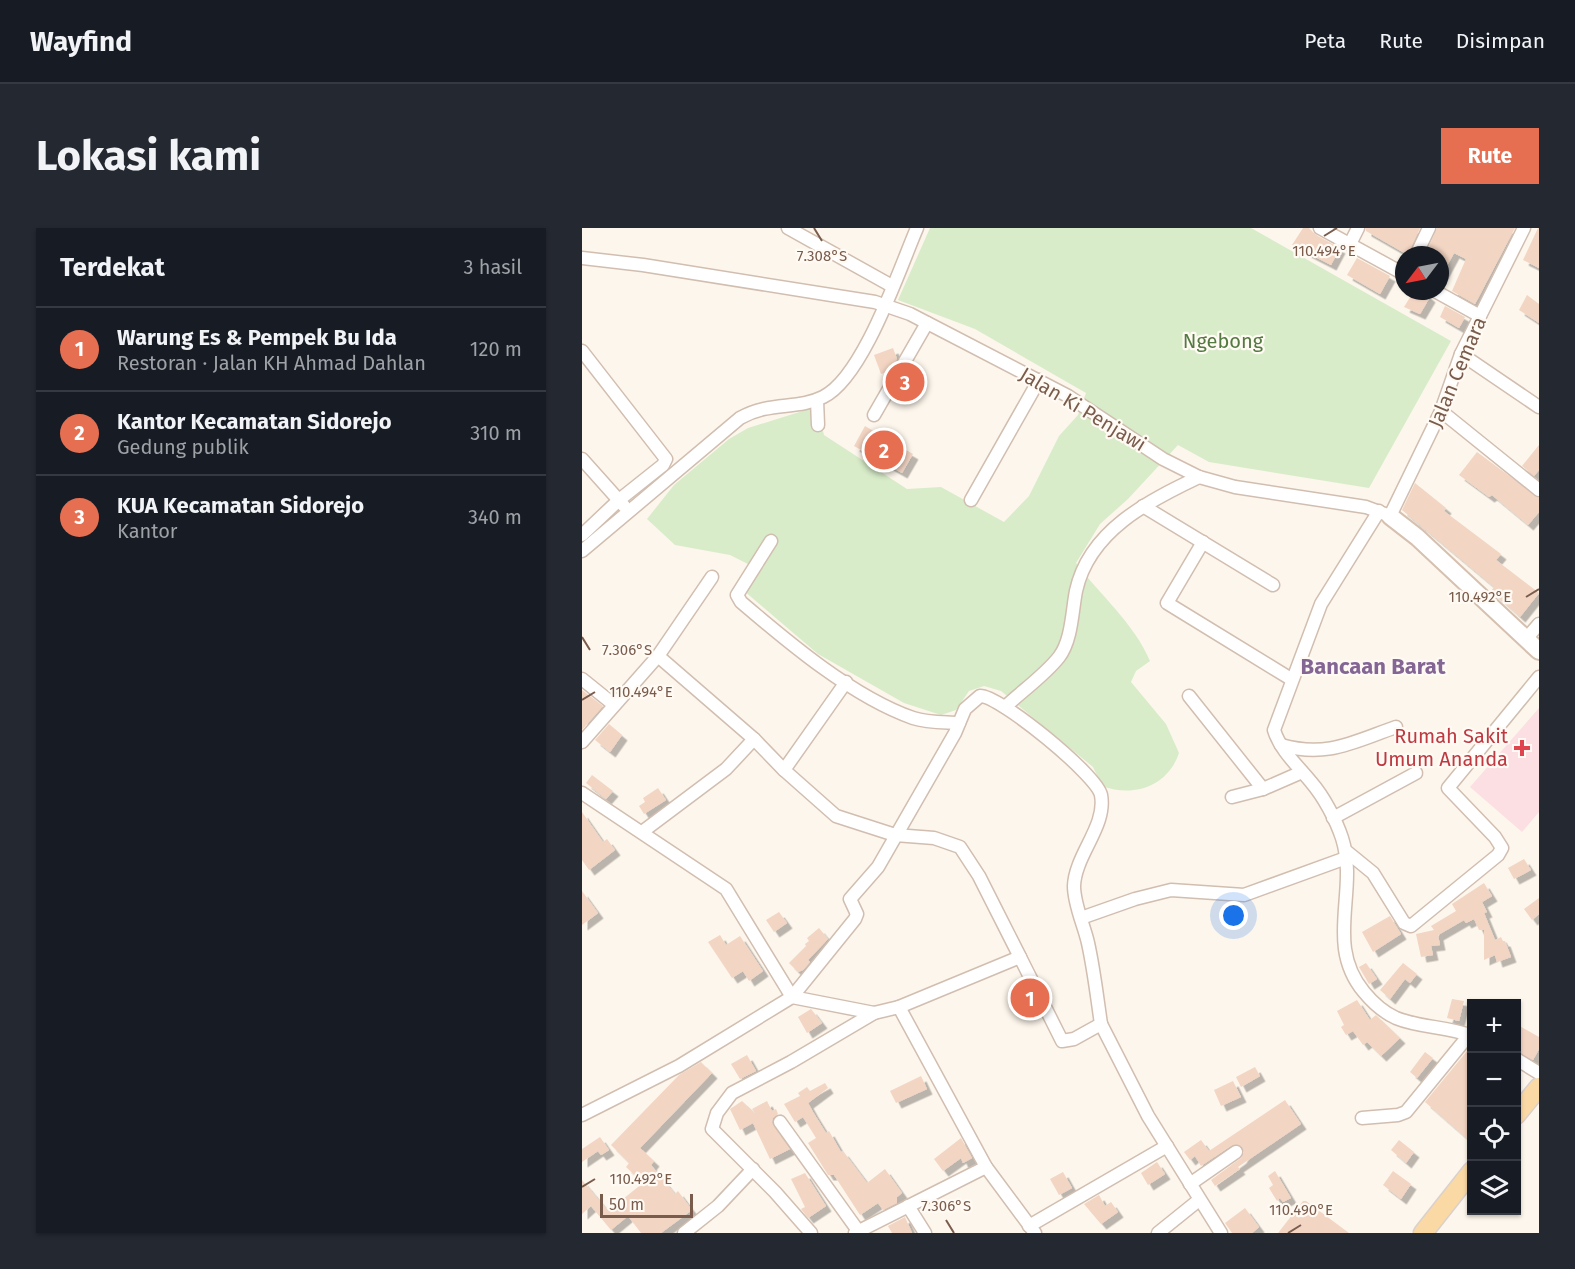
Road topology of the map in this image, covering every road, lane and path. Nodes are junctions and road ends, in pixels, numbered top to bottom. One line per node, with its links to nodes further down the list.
1 (788, 228): 11 (street)
2 (917, 228): 11 (street)
3 (1320, 228): 7 (street)
4 (1358, 228): 7 (street)
5 (1429, 228): 8 (street)
6 (1524, 228): 14 (street, Jalan Cemara)
7 (1350, 244): 10 (street)
8 (1420, 246)
9 (582, 258): 13 (street, Jalan Ki Penjawi)
10 (1395, 269)
11 (892, 286): 13 (street)
12 (1449, 299): 14 (street)
13 (884, 305): 15 (street, Jalan Ki Penjawi); 19 (street)
14 (1480, 316): 17 (street, Jalan Cemara)
15 (927, 323): 18 (street, Jalan Ki Penjawi); 22 (street)
16 (582, 351): 27 (street)
17 (1461, 354): 20 (street); 21 (street, Jalan Cemara)
18 (1039, 380): 25 (street, Jalan Ki Penjawi); 28 (street)
19 (817, 399): 23 (street); 30 (street)
20 (1539, 407)
21 (1441, 411): 26 (street); 31 (street, Jalan Cemara)
22 (874, 415)
23 (818, 425)
24 (582, 459): 27 (street)
25 (1199, 477): 29 (street); 31 (street, Jalan Ki Penjawi)
26 (1539, 490)
27 (619, 500): 30 (street); 32 (street)
28 (971, 500)
29 (1143, 506): 34 (street); 48 (street)
30 (628, 511): 35 (street)
31 (1384, 514): 39 (street, Jalan Ki Penjawi); 44 (street, Jalan Cemara)
32 (582, 535)
33 (771, 541): 45 (street)
34 (1203, 542): 37 (street); 44 (street)
35 (582, 551)
36 (712, 577): 41 (street)
37 (1273, 585)
38 (1539, 624): 39 (street)
39 (1526, 639): 40 (street, Jalan Ki Penjawi)
40 (1539, 651)
41 (658, 656): 47 (street); 51 (street)
42 (1539, 677): 63 (street)
43 (582, 679): 47 (street)
44 (1291, 679): 53 (street, Jalan Cemara)
45 (846, 682): 49 (street); 54 (street)
46 (1189, 696): 57 (street)
47 (613, 704): 52 (street)
48 (1005, 707): 49 (street); 64 (street)
49 (959, 723): 62 (street)
50 (1396, 727): 53 (street)
51 (754, 739): 54 (street); 61 (street)
52 (582, 742)
53 (1281, 745): 55 (street)
54 (783, 770): 62 (street)
55 (1302, 772): 57 (street); 60 (street)
56 (1416, 773): 60 (street)
57 (1263, 789): 59 (street)
58 (582, 793): 61 (street)
59 (1232, 797)
60 (1332, 818): 63 (street)
61 (642, 832): 66 (street)
62 (895, 835): 65 (street); 66 (street)
63 (1346, 855): 64 (street); 70 (street)
64 (1081, 918): 69 (street)
65 (1020, 957): 67 (street); 69 (street)
66 (792, 997): 68 (street); 76 (street)
67 (899, 1007): 68 (street); 81 (street)
68 (874, 1013): 82 (street)
69 (1101, 1024): 79 (street)
70 (1467, 1035)
71 (1467, 1040): 77 (street)
72 (1521, 1062): 73 (street)
73 (1539, 1073)
74 (1539, 1087): 75 (main road)
75 (1521, 1109)
76 (582, 1115)
77 (1362, 1118)
78 (780, 1122): 88 (street)
79 (1167, 1146): 84 (street); 87 (street)
80 (1236, 1152): 84 (street)
81 (986, 1167): 86 (street); 87 (street)
82 (753, 1169): 89 (street); 90 (street)
83 (1467, 1177): 94 (main road)
84 (1190, 1184): 85 (street)
85 (1199, 1200): 92 (street); 93 (street)
86 (908, 1206): 88 (street); 91 (street)
87 (1032, 1229)
88 (857, 1232)
89 (684, 1233)
90 (811, 1233)
91 (925, 1233)
92 (1158, 1233)
93 (1221, 1233)
94 (1423, 1233)

